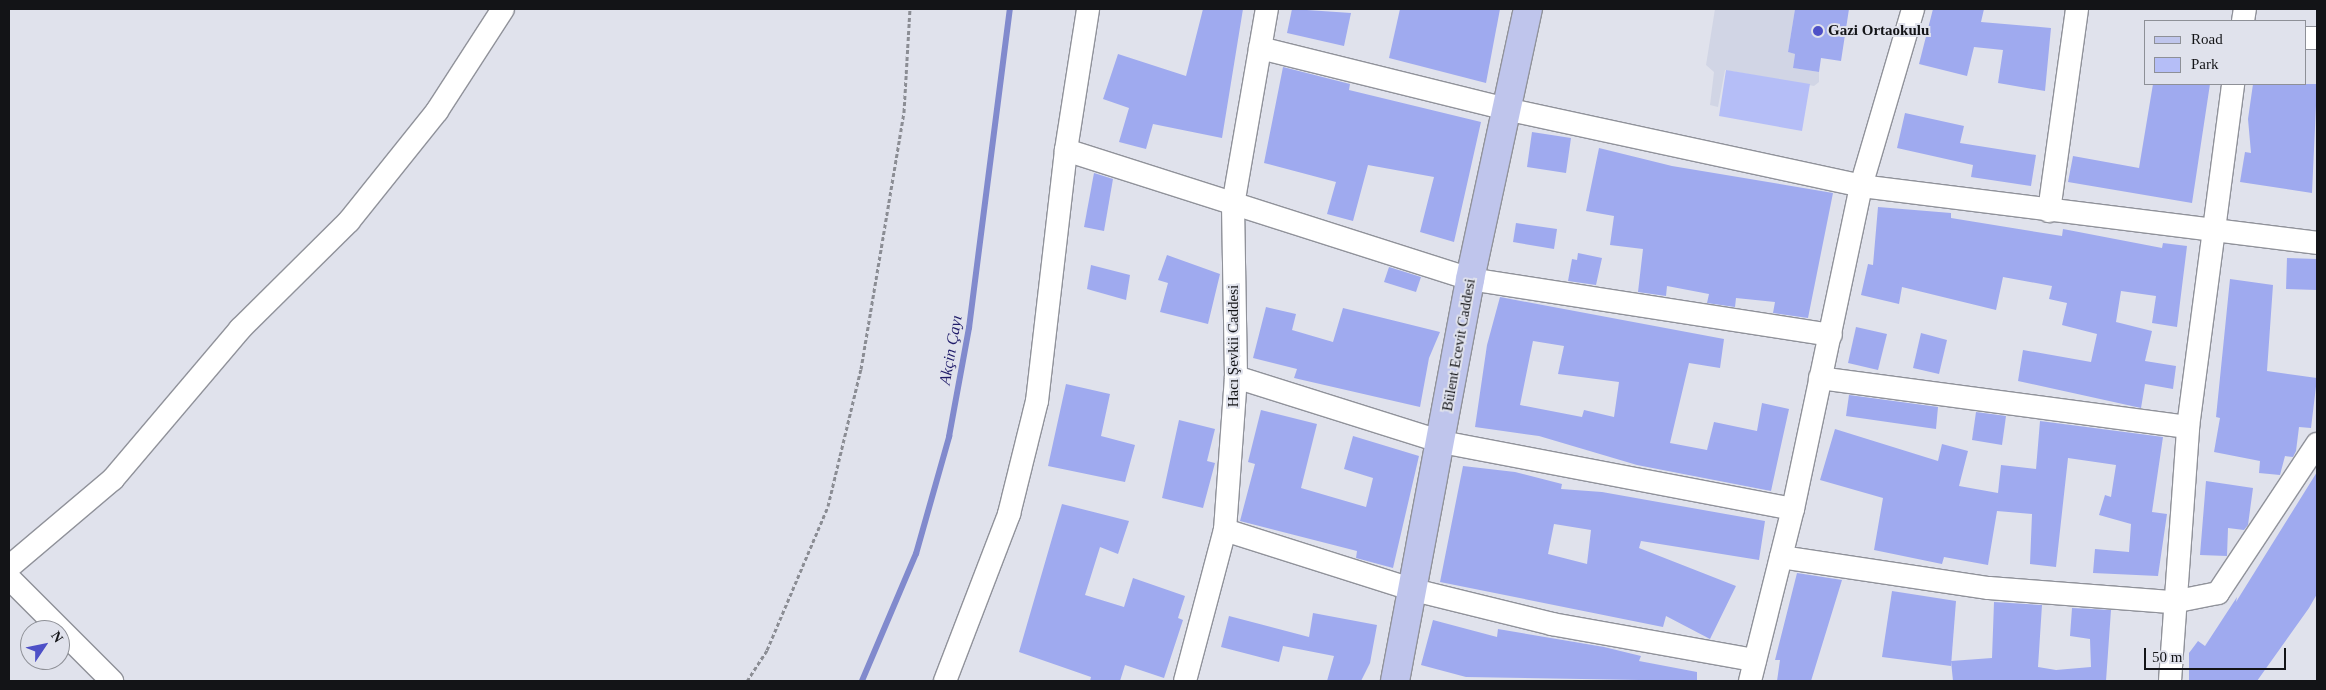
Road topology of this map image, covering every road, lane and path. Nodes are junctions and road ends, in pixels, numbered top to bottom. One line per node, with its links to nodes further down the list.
1 (503, 9): 27 (street)
2 (910, 9): 33 (path)
3 (1088, 9): 11 (street)
4 (1267, 9): 8 (street, Hacı Şevkii Caddesi)
5 (1528, 9): 10 (main road, Bülent Ecevit Caddesi)
6 (1912, 9): 12 (street)
7 (2077, 9): 14 (street)
8 (1260, 48): 10 (street); 13 (street, Hacı Şevkii Caddesi)
9 (2233, 85): 15 (street)
10 (1506, 109): 12 (street); 17 (main road, Bülent Ecevit Caddesi)
11 (1066, 150): 13 (street); 34 (street)
12 (1861, 186): 14 (street); 18 (street)
13 (1233, 205): 17 (street); 19 (street, Hacı Şevkii Caddesi)
14 (2049, 211): 15 (street)
15 (2211, 230): 16 (street); 21 (street)
16 (2317, 243)
17 (1470, 279): 18 (street); 22 (main road, Bülent Ecevit Caddesi)
18 (1831, 335): 20 (street)
19 (1236, 377): 22 (street); 25 (street, Hacı Şevkii Caddesi)
20 (1820, 378): 21 (street); 24 (street)
21 (2188, 427): 30 (street)
22 (1442, 442): 24 (street); 29 (main road, Bülent Ecevit Caddesi)
23 (2317, 444): 30 (street)
24 (1793, 509): 26 (street)
25 (1225, 530): 29 (street); 35 (street, Hacı Şevkii Caddesi)
26 (1781, 557): 30 (street); 31 (street)
27 (9, 567)
28 (9, 578): 32 (street)
29 (1414, 590): 31 (street); 36 (main road, Bülent Ecevit Caddesi)
30 (2173, 602): 37 (street)
31 (1752, 671)
32 (112, 681)
33 (747, 681)
34 (945, 681)
35 (1185, 681)
36 (1395, 681)
37 (2170, 681)

